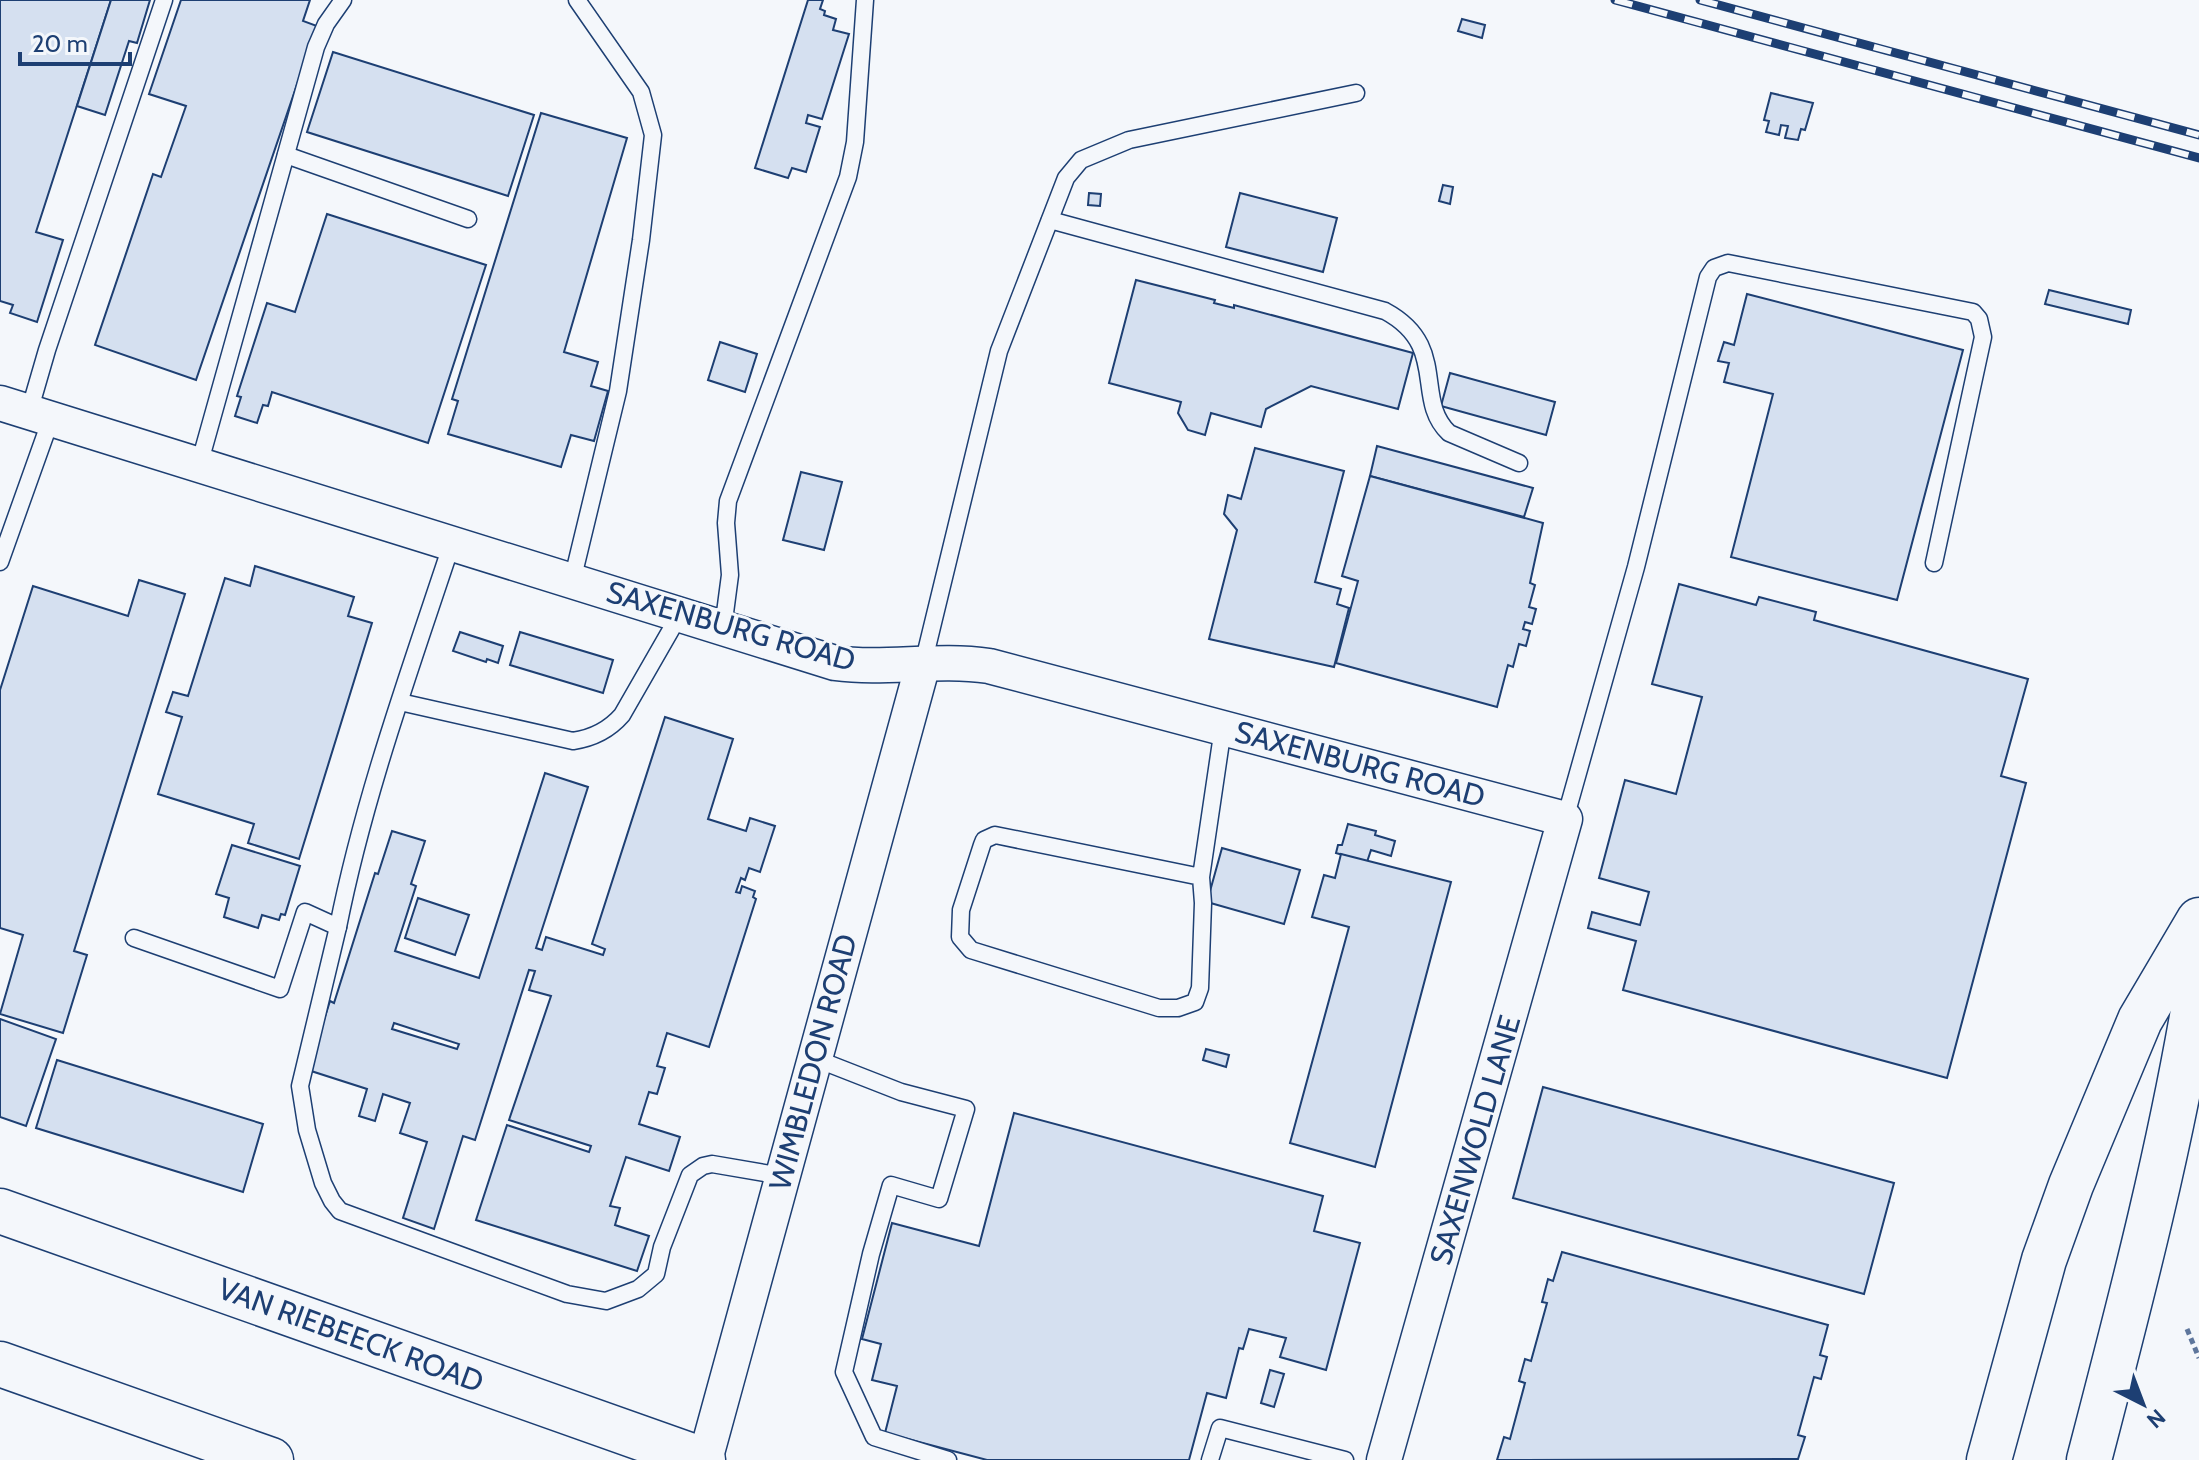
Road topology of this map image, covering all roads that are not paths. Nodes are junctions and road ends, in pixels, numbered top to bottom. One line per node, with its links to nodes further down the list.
1 (164, 0): 9 (lane)
2 (343, 0): 6 (lane)
3 (577, 0): 15 (lane)
4 (865, 0): 17 (lane)
5 (1356, 93): 8 (lane)
6 (286, 155): 7 (lane); 11 (lane)
7 (468, 219)
8 (1050, 220): 10 (lane); 18 (lane)
9 (27, 411): 11 (street, SAXENBURG ROAD); 13 (lane)
10 (1519, 463)
11 (199, 465): 12 (street, SAXENBURG ROAD)
12 (452, 543): 15 (street, SAXENBURG ROAD); 19 (lane)
13 (0, 562)
14 (1934, 563): 21 (lane)
15 (572, 581): 16 (street, SAXENBURG ROAD)
16 (680, 614): 17 (street, SAXENBURG ROAD); 19 (lane)
17 (723, 628): 18 (street, SAXENBURG ROAD)
18 (923, 664): 20 (street, SAXENBURG ROAD); 27 (street, WIMBLEDON ROAD)
19 (400, 702): 24 (lane)
20 (1223, 728): 21 (street, SAXENBURG ROAD); 22 (lane)
21 (1565, 819): 36 (street, SAXENWOLD LANE)
22 (1201, 877): 22 (lane)
23 (2199, 920): 37 (main road)
24 (338, 927): 25 (lane); 28 (lane)
25 (134, 938)
26 (2199, 975): 38 (main road)
27 (814, 1058): 28 (street, WIMBLEDON ROAD); 33 (lane)
28 (782, 1176): 32 (street, WIMBLEDON ROAD)
29 (0, 1211): 32 (main road, VAN RIEBEECK ROAD)
30 (0, 1364): 31 (main road)
31 (271, 1460)
32 (704, 1460)
33 (948, 1460)
34 (1210, 1460): 35 (lane)
35 (1345, 1460)
36 (1384, 1460)
37 (1989, 1460)
38 (2089, 1460)

